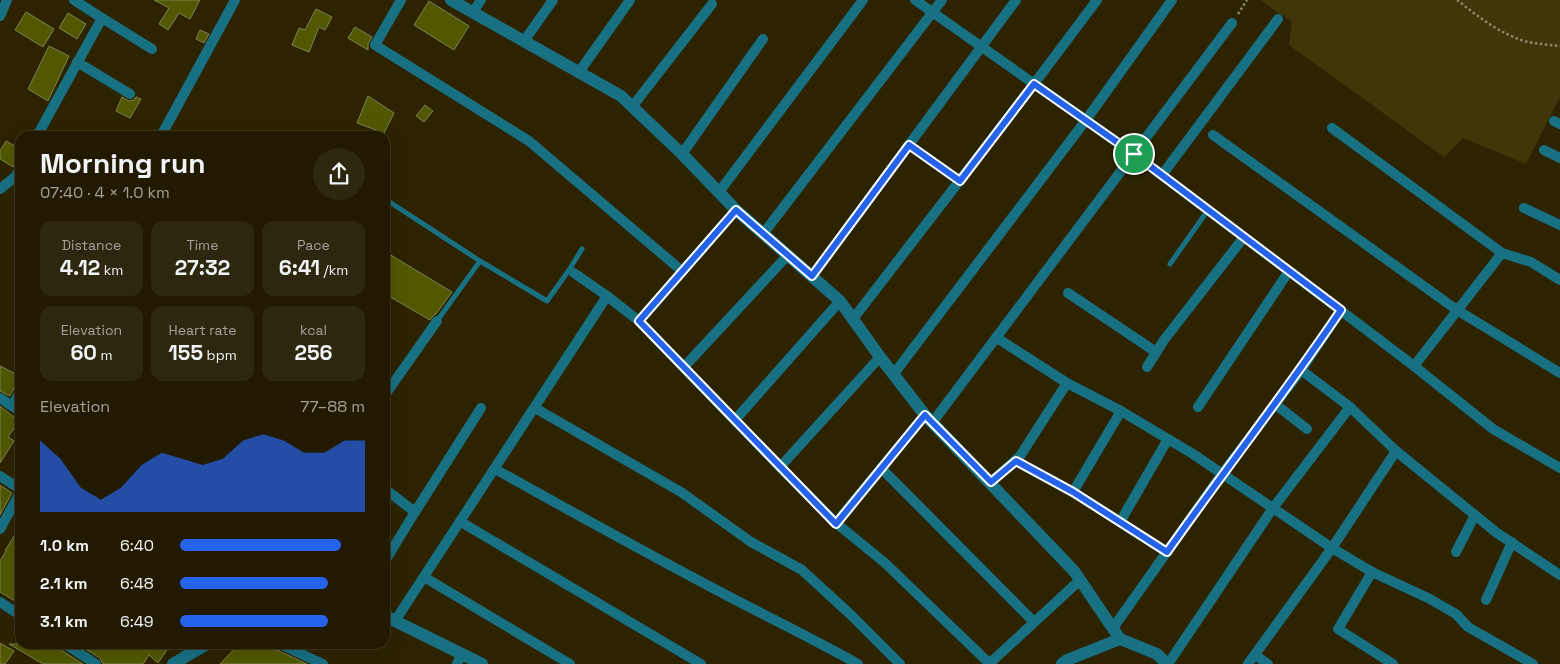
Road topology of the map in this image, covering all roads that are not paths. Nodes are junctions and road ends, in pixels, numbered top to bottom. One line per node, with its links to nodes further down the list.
1 (7, 0): 18 (street)
2 (74, 0): 19 (street)
3 (235, 0): 34 (street)
4 (401, 0): 58 (street)
5 (451, 0): 16 (street)
6 (481, 0): 16 (street)
7 (553, 0): 23 (street)
8 (630, 0): 27 (street)
9 (863, 0): 45 (street)
10 (915, 0): 17 (street)
11 (942, 0): 17 (street)
12 (1016, 0): 24 (street)
13 (1097, 0): 28 (street)
14 (1172, 0): 31 (street)
15 (712, 4): 30 (street)
16 (473, 12): 23 (street)
17 (933, 13): 24 (street); 51 (street)
18 (0, 16)
19 (102, 18): 25 (street); 26 (street)
20 (1278, 19): 41 (street)
21 (1232, 23): 39 (street)
22 (763, 38): 38 (street)
23 (524, 41): 27 (street)
24 (981, 47): 28 (street); 36 (street)
25 (152, 49)
26 (77, 62): 29 (street); 33 (street)
27 (579, 72): 30 (street)
28 (1034, 84): 31 (street); 43 (street)
29 (130, 94)
30 (632, 107): 38 (street)
31 (1086, 120): 39 (street); 79 (street)
32 (1332, 128): 54 (street)
33 (41, 131)
34 (164, 131)
35 (1213, 135): 67 (street)
36 (909, 145): 43 (street); 61 (street)
37 (1544, 150): 40 (street)
38 (682, 154): 45 (street)
39 (1134, 154): 41 (street); 71 (street)
40 (1560, 158)
41 (1162, 175): 49 (street)
42 (15, 177): 44 (street)
43 (960, 181): 68 (street)
44 (0, 189)
45 (719, 192): 48 (street)
46 (390, 202): 56 (lane)
47 (1524, 208): 50 (street)
48 (736, 210): 51 (street); 58 (street)
49 (1208, 210): 52 (street); 57 (lane)
50 (1560, 224)
51 (763, 234): 55 (street)
52 (1244, 237): 59 (street); 72 (street)
53 (582, 249): 60 (lane)
54 (1502, 253): 62 (street); 67 (street)
55 (788, 255): 61 (street); 75 (street)
56 (480, 261): 60 (lane); 69 (lane)
57 (1170, 264)
58 (682, 271): 70 (street)
59 (1290, 271): 66 (street); 85 (street)
60 (572, 272): 64 (street)
61 (812, 276): 65 (street)
62 (1560, 280)
63 (1068, 292): 72 (street)
64 (607, 296): 70 (street); 88 (street)
65 (840, 301): 68 (street); 91 (street)
66 (1341, 310): 74 (street); 77 (street)
67 (1457, 310): 74 (street); 78 (street)
68 (853, 319): 73 (street)
69 (437, 321): 81 (street)
70 (639, 321): 75 (street)
71 (997, 338): 80 (street); 90 (street)
72 (1156, 352): 76 (street)
73 (880, 357): 79 (street); 96 (street)
74 (1414, 366): 98 (street)
75 (684, 367): 91 (street)
76 (1147, 367)
77 (1300, 370): 83 (street); 86 (street)
78 (1560, 373)
79 (893, 375): 90 (street)
80 (1067, 383): 89 (street); 95 (street)
81 (390, 388)
82 (0, 398): 84 (street)
83 (1275, 404): 92 (street); 100 (street)
84 (15, 407)
85 (1198, 407)
86 (1350, 407): 94 (street); 107 (street)
87 (481, 408): 108 (street)
88 (535, 408): 99 (street); 142 (street)
89 (1121, 411): 93 (street); 104 (street)
90 (929, 419): 97 (street); 102 (street)
91 (735, 420): 96 (street)
92 (1307, 429)
93 (1168, 439): 100 (street); 111 (street)
94 (1396, 451): 109 (street); 115 (street)
95 (1016, 461): 102 (street); 104 (street)
96 (780, 467): 112 (street)
97 (881, 468): 112 (street); 127 (street)
98 (1560, 468)
99 (495, 469): 110 (street); 141 (street)
100 (1222, 474): 107 (street); 116 (street)
101 (0, 476): 103 (street)
102 (991, 482): 122 (street)
103 (15, 486)
104 (1073, 492): 111 (street)
105 (390, 493): 108 (street)
106 (15, 502): 113 (street)
107 (1273, 508): 115 (street); 145 (street)
108 (415, 512): 118 (street)
109 (1475, 515): 114 (street); 117 (street)
110 (460, 522): 121 (street); 140 (street)
111 (1120, 522): 116 (street)
112 (836, 524): 143 (street)
113 (0, 529)
114 (1512, 542): 120 (street); 123 (street)
115 (1332, 548): 119 (street); 133 (street)
116 (1167, 552): 128 (street)
117 (1456, 552)
118 (390, 553)
119 (1372, 572): 148 (street); 149 (street)
120 (1560, 575)
121 (424, 577): 126 (street); 139 (street)
122 (1080, 580): 127 (street); 128 (street)
123 (1486, 600)
124 (0, 602): 125 (street)
125 (15, 612)
126 (390, 619): 134 (street)
127 (1034, 622): 143 (street)
128 (1113, 628): 129 (street)
129 (1120, 639): 144 (street); 145 (street)
130 (73, 649): 135 (street)
131 (196, 649): 136 (street)
132 (291, 649): 137 (street)
133 (1255, 655): 146 (street); 147 (street)
134 (459, 659): 138 (street)
135 (96, 664)
136 (173, 664)
137 (323, 664)
138 (482, 664)
139 (570, 664)
140 (701, 664)
141 (858, 664)
142 (900, 664)
143 (989, 664)
144 (1062, 664)
145 (1167, 664)
146 (1248, 664)
147 (1268, 664)
148 (1393, 664)
149 (1533, 664)

